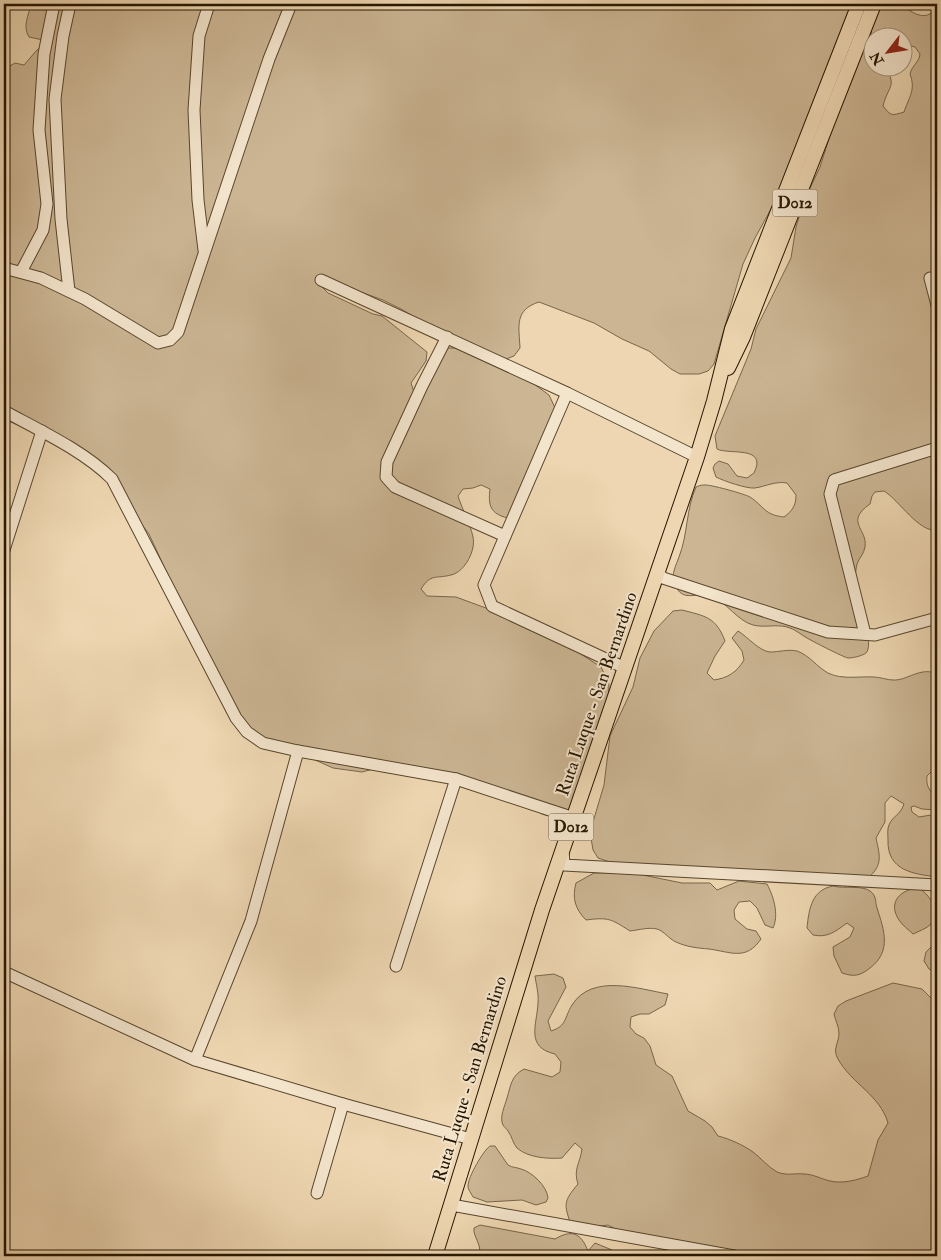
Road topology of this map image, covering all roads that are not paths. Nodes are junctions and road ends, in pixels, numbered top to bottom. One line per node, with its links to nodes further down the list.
1 (54, 4): 9 (street)
2 (70, 4): 12 (street)
3 (209, 4): 7 (street)
4 (291, 4): 7 (street)
5 (859, 4): 16 (main road, D012)
6 (874, 4): 16 (main road, D012)
7 (204, 253): 12 (street)
8 (4, 268): 9 (street)
9 (21, 272): 12 (street)
10 (930, 278): 13 (street)
11 (321, 280): 14 (street)
12 (69, 291)
13 (937, 306)
14 (447, 337): 15 (street); 21 (street)
15 (567, 393): 20 (street); 21 (street)
16 (714, 401): 20 (main road, Ruta Luque - San Bernardino / D012)
17 (4, 411): 18 (street)
18 (42, 431): 22 (street); 27 (street)
19 (937, 448): 25 (street)
20 (697, 457): 23 (main road, Ruta Luque - San Bernardino / D012)
21 (505, 536): 26 (street)
22 (4, 550)
23 (658, 573): 25 (street); 26 (main road, Ruta Luque - San Bernardino / D012)
24 (937, 618): 25 (street)
25 (865, 634)
26 (625, 668): 29 (main road, Ruta Luque - San Bernardino / D012)
27 (298, 751): 28 (street); 34 (street)
28 (456, 779): 29 (street); 32 (street)
29 (574, 818): 30 (main road, Ruta Luque - San Bernardino / D012)
30 (563, 849): 31 (street); 36 (main road, Ruta Luque - San Bernardino / D012)
31 (937, 885)
32 (396, 966)
33 (4, 972): 34 (street)
34 (195, 1060): 35 (street)
35 (343, 1104): 36 (street); 37 (street)
36 (471, 1139): 38 (main road, Ruta Luque - San Bernardino / D012)
37 (317, 1193)
38 (450, 1206): 39 (main road, Ruta Luque - San Bernardino / D012); 40 (street)
39 (435, 1256)
40 (734, 1256)

